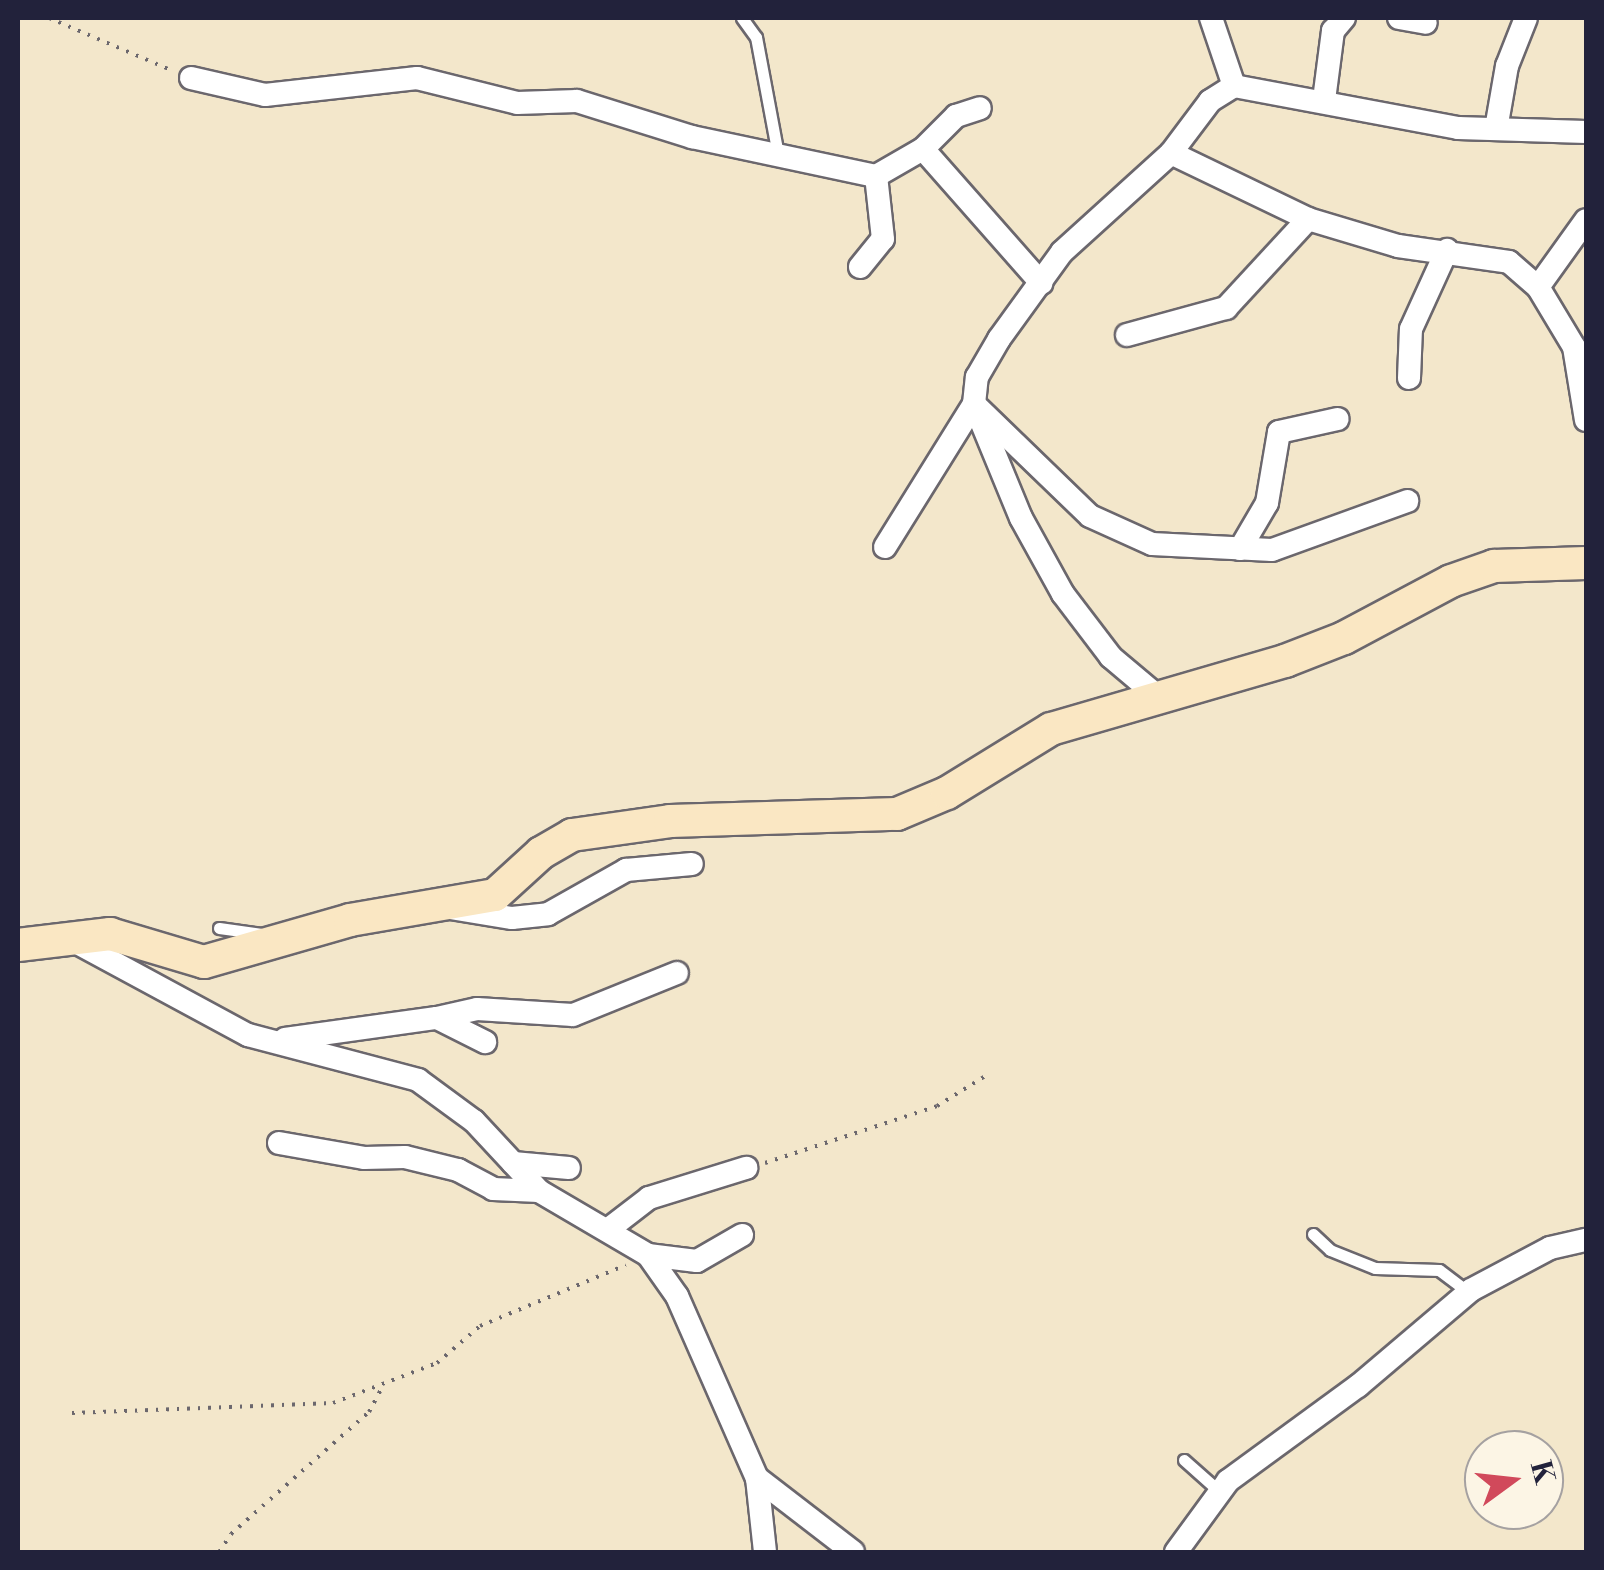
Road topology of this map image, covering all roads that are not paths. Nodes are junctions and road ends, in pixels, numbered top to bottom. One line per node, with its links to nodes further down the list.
1 (742, 18): 8 (lane)
2 (756, 18): 8 (lane)
3 (1211, 18): 10 (street)
4 (1344, 18): 11 (street)
5 (1399, 18): 7 (street)
6 (1526, 18): 13 (street)
7 (1426, 23)
8 (759, 54): 17 (lane)
9 (191, 78): 17 (street)
10 (1234, 86): 11 (street); 16 (street)
11 (1324, 100): 13 (street)
12 (980, 108): 15 (street)
13 (1496, 129): 14 (street)
14 (1586, 132)
15 (924, 149): 18 (street); 23 (street)
16 (1171, 152): 19 (street); 23 (street)
17 (778, 155): 18 (street)
18 (876, 176): 22 (street)
19 (1308, 220): 21 (street); 25 (street)
20 (1586, 220): 24 (street)
21 (1447, 250): 24 (street); 27 (street)
22 (860, 267)
23 (1042, 283): 28 (street)
24 (1538, 286): 26 (street)
25 (1127, 335)
26 (1580, 343): 30 (street)
27 (1408, 378)
28 (974, 404): 32 (street); 33 (street); 35 (street)
29 (1338, 419): 33 (street)
30 (1586, 420)
31 (1407, 502): 33 (street)
32 (886, 547)
33 (1240, 548)
34 (1586, 563): 35 (main road)
35 (1162, 700): 37 (main road)
36 (692, 864): 37 (street)
37 (431, 903): 40 (main road)
38 (219, 928): 40 (lane)
39 (64, 936): 40 (main road); 41 (main road); 44 (street)
40 (291, 940)
41 (18, 945)
42 (677, 973): 43 (street)
43 (437, 1018): 44 (street); 45 (street)
44 (282, 1040): 47 (street)
45 (485, 1042)
46 (279, 1142): 50 (street)
47 (514, 1163): 48 (street); 50 (street)
48 (568, 1168)
49 (746, 1168): 51 (street)
50 (539, 1190): 51 (street)
51 (610, 1228): 55 (street)
52 (1314, 1234): 56 (lane)
53 (742, 1235): 55 (street)
54 (1586, 1240): 56 (street)
55 (648, 1256): 58 (street)
56 (1468, 1293): 59 (street)
57 (1184, 1460): 59 (lane)
58 (757, 1478): 60 (street); 61 (street)
59 (1220, 1492): 62 (street)
60 (766, 1552)
61 (853, 1552)
62 (1176, 1552)

